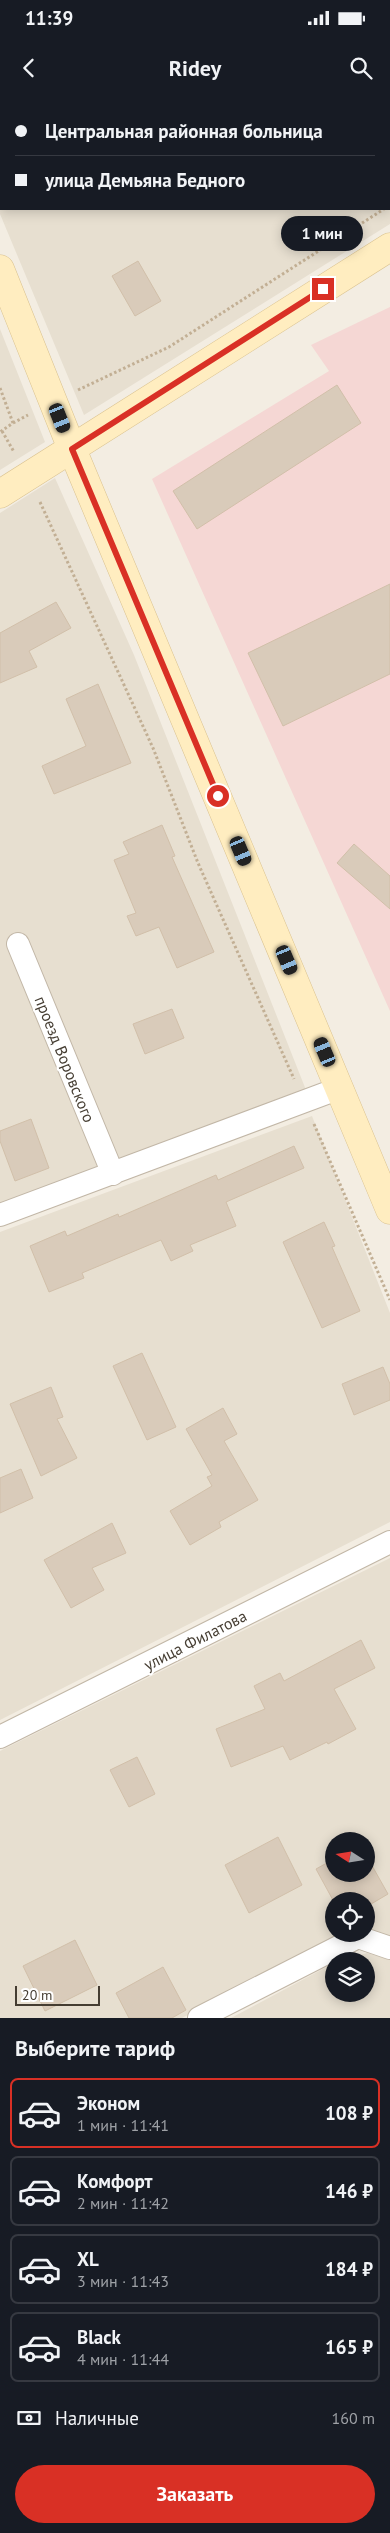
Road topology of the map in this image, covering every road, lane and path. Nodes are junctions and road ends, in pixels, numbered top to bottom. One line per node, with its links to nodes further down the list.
1 (382, 210): 5 (path)
2 (390, 246): 8 (street)
3 (0, 270): 5 (street)
4 (0, 388): 6 (path)
5 (53, 402): 6 (path); 8 (street)
6 (13, 423): 7 (path)
7 (1, 431): 9 (path)
8 (72, 449): 9 (street); 12 (street)
9 (28, 477): 10 (street); 13 (path)
10 (0, 494)
11 (18, 944): 14 (street, проезд Воровского)
12 (340, 1088): 13 (street); 15 (street)
13 (304, 1102): 14 (street); 17 (path)
14 (113, 1174): 16 (street)
15 (390, 1210)
16 (0, 1215)
17 (390, 1300)
18 (390, 1542): 19 (street, улица Филатова)
19 (0, 1737)
20 (390, 1948): 21 (street)
21 (199, 2018)

